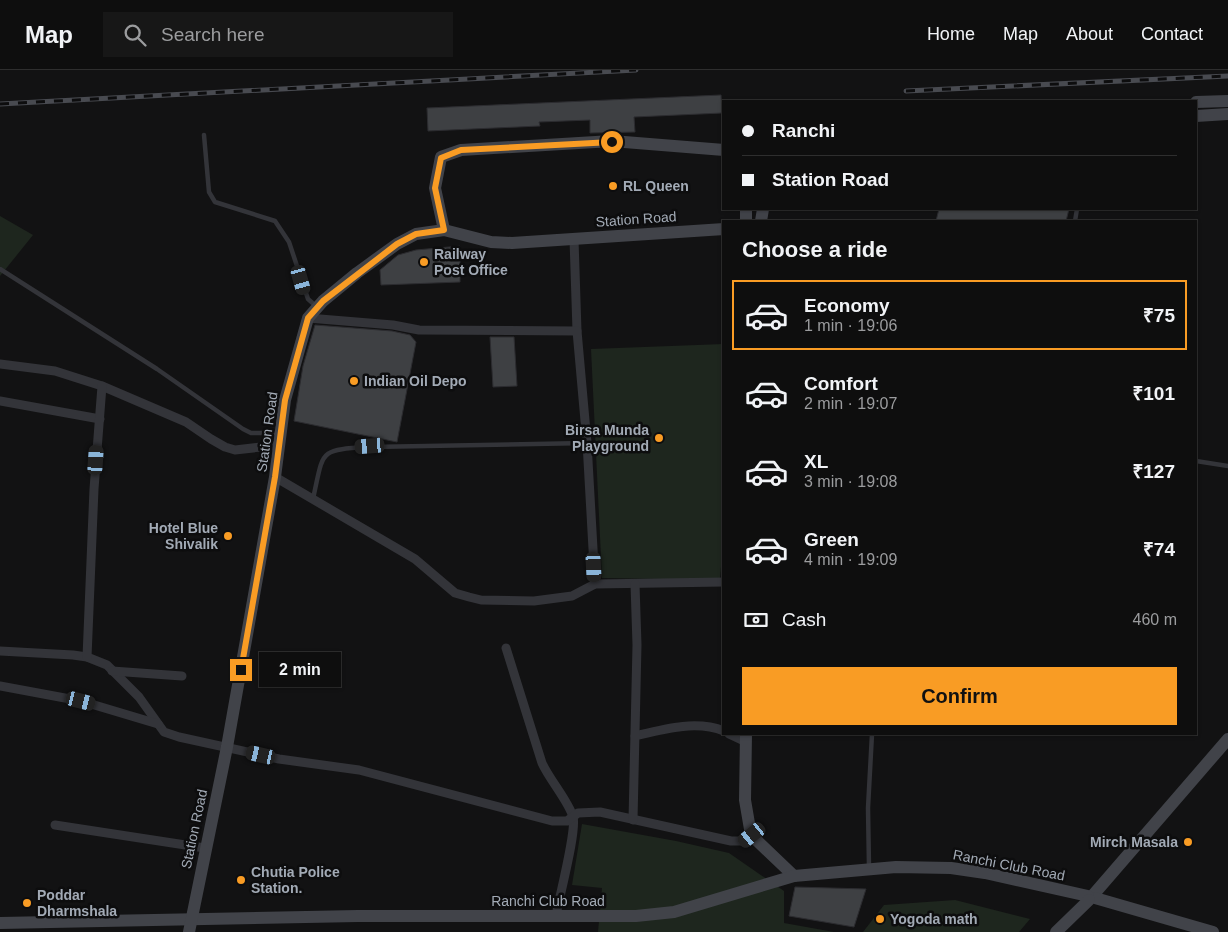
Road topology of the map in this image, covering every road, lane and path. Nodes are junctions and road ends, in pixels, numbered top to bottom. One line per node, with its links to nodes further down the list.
1 (1228, 101): 2 (street)
2 (1197, 102)
3 (1228, 114): 4 (street)
4 (1197, 116)
5 (204, 135): 11 (lane)
6 (722, 150): 8 (street)
7 (722, 229): 9 (street, Station Road)
8 (444, 230): 9 (street, Station Road); 11 (street, Station Road)
9 (574, 239): 13 (street)
10 (0, 269): 18 (lane)
11 (318, 308): 12 (street, Station Road)
12 (308, 318): 13 (street); 18 (street, Station Road)
13 (577, 331): 19 (street)
14 (0, 364): 15 (street)
15 (102, 386): 17 (street); 18 (street)
16 (0, 401): 17 (street)
17 (100, 419): 29 (street)
18 (280, 439): 22 (street, Station Road)
19 (587, 443): 23 (lane); 25 (street)
20 (1197, 461): 21 (lane)
21 (1228, 466)
22 (275, 477): 23 (street); 39 (street, Station Road)
23 (313, 499): 25 (street)
24 (722, 582): 26 (street)
25 (595, 584): 26 (street)
26 (635, 584): 36 (street)
27 (506, 648): 40 (street)
28 (0, 651): 29 (street)
29 (87, 657): 30 (street)
30 (112, 671): 31 (street); 33 (street)
31 (182, 676)
32 (0, 686): 33 (street)
33 (158, 724): 39 (street)
34 (722, 730): 36 (street)
35 (872, 735): 45 (lane)
36 (635, 736): 41 (street)
37 (746, 738): 43 (street)
38 (1226, 744): 47 (street)
39 (227, 747): 40 (street); 44 (street, Station Road)
40 (573, 817): 41 (street); 48 (street)
41 (633, 820): 43 (street)
42 (55, 825): 44 (street)
43 (752, 835): 46 (street)
44 (205, 848): 50 (street, Station Road)
45 (869, 868): 46 (street, Ranchi Club Road); 47 (street, Ranchi Club Road)
46 (794, 876): 48 (street, Ranchi Club Road)
47 (1091, 897): 51 (street); 52 (street, Ranchi Club Road)
48 (556, 916): 50 (street, Ranchi Club Road)
49 (0, 923): 50 (street, Ranchi Club Road)
50 (190, 926)
51 (1056, 932)
52 (1213, 932)

